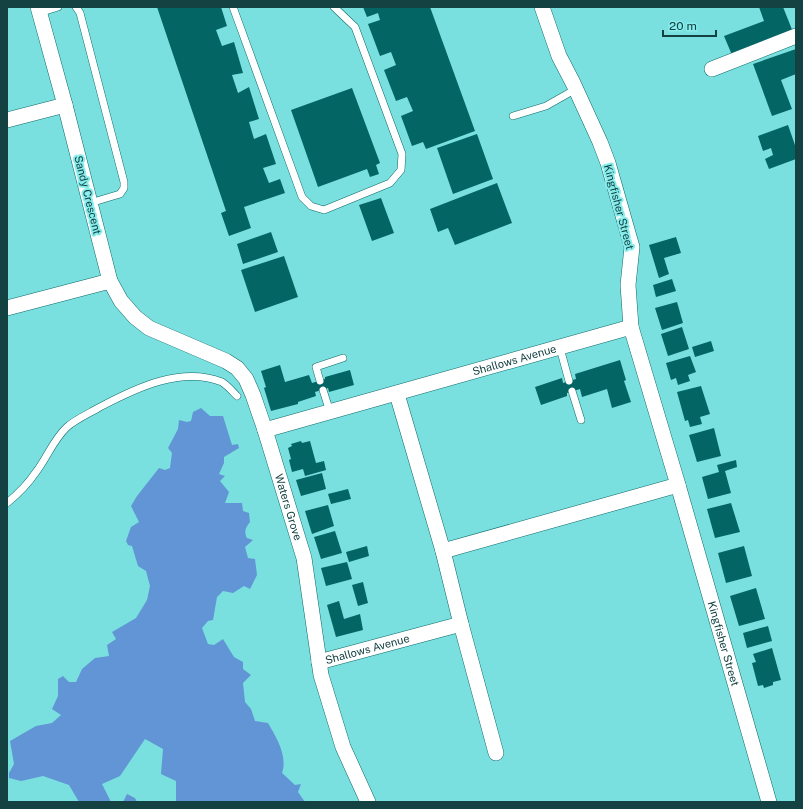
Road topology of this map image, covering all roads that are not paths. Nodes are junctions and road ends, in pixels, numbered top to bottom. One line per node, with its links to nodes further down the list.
1 (58, 7): 6 (lane)
2 (76, 7): 13 (lane)
3 (233, 7): 4 (lane)
4 (334, 7)
5 (542, 7): 9 (street, Kingfisher Street)
6 (38, 10): 10 (street, Sandy Crescent)
7 (796, 36): 8 (street)
8 (712, 69)
9 (576, 89): 11 (lane); 16 (street, Kingfisher Street)
10 (65, 105): 12 (street); 13 (street, Sandy Crescent)
11 (513, 116)
12 (7, 120)
13 (90, 203): 14 (street, Sandy Crescent)
14 (110, 281): 15 (street); 27 (street, Waters Grove)
15 (7, 308)
16 (632, 327): 17 (street, Shallows Avenue); 28 (street, Kingfisher Street)
17 (560, 348): 20 (lane); 23 (street, Shallows Avenue)
18 (343, 358): 19 (lane)
19 (320, 380)
20 (569, 381)
21 (323, 390): 25 (lane)
22 (572, 391): 26 (lane)
23 (397, 394): 25 (street, Shallows Avenue); 30 (street)
24 (237, 396): 29 (lane)
25 (330, 412): 27 (street, Shallows Avenue)
26 (581, 420)
27 (265, 430): 32 (street, Waters Grove)
28 (678, 485): 30 (street); 35 (street, Kingfisher Street)
29 (7, 503)
30 (443, 551): 31 (street)
31 (461, 624): 32 (street, Shallows Avenue); 33 (street)
32 (319, 662): 34 (street, Waters Grove)
33 (496, 753)
34 (368, 802)
35 (769, 802)

